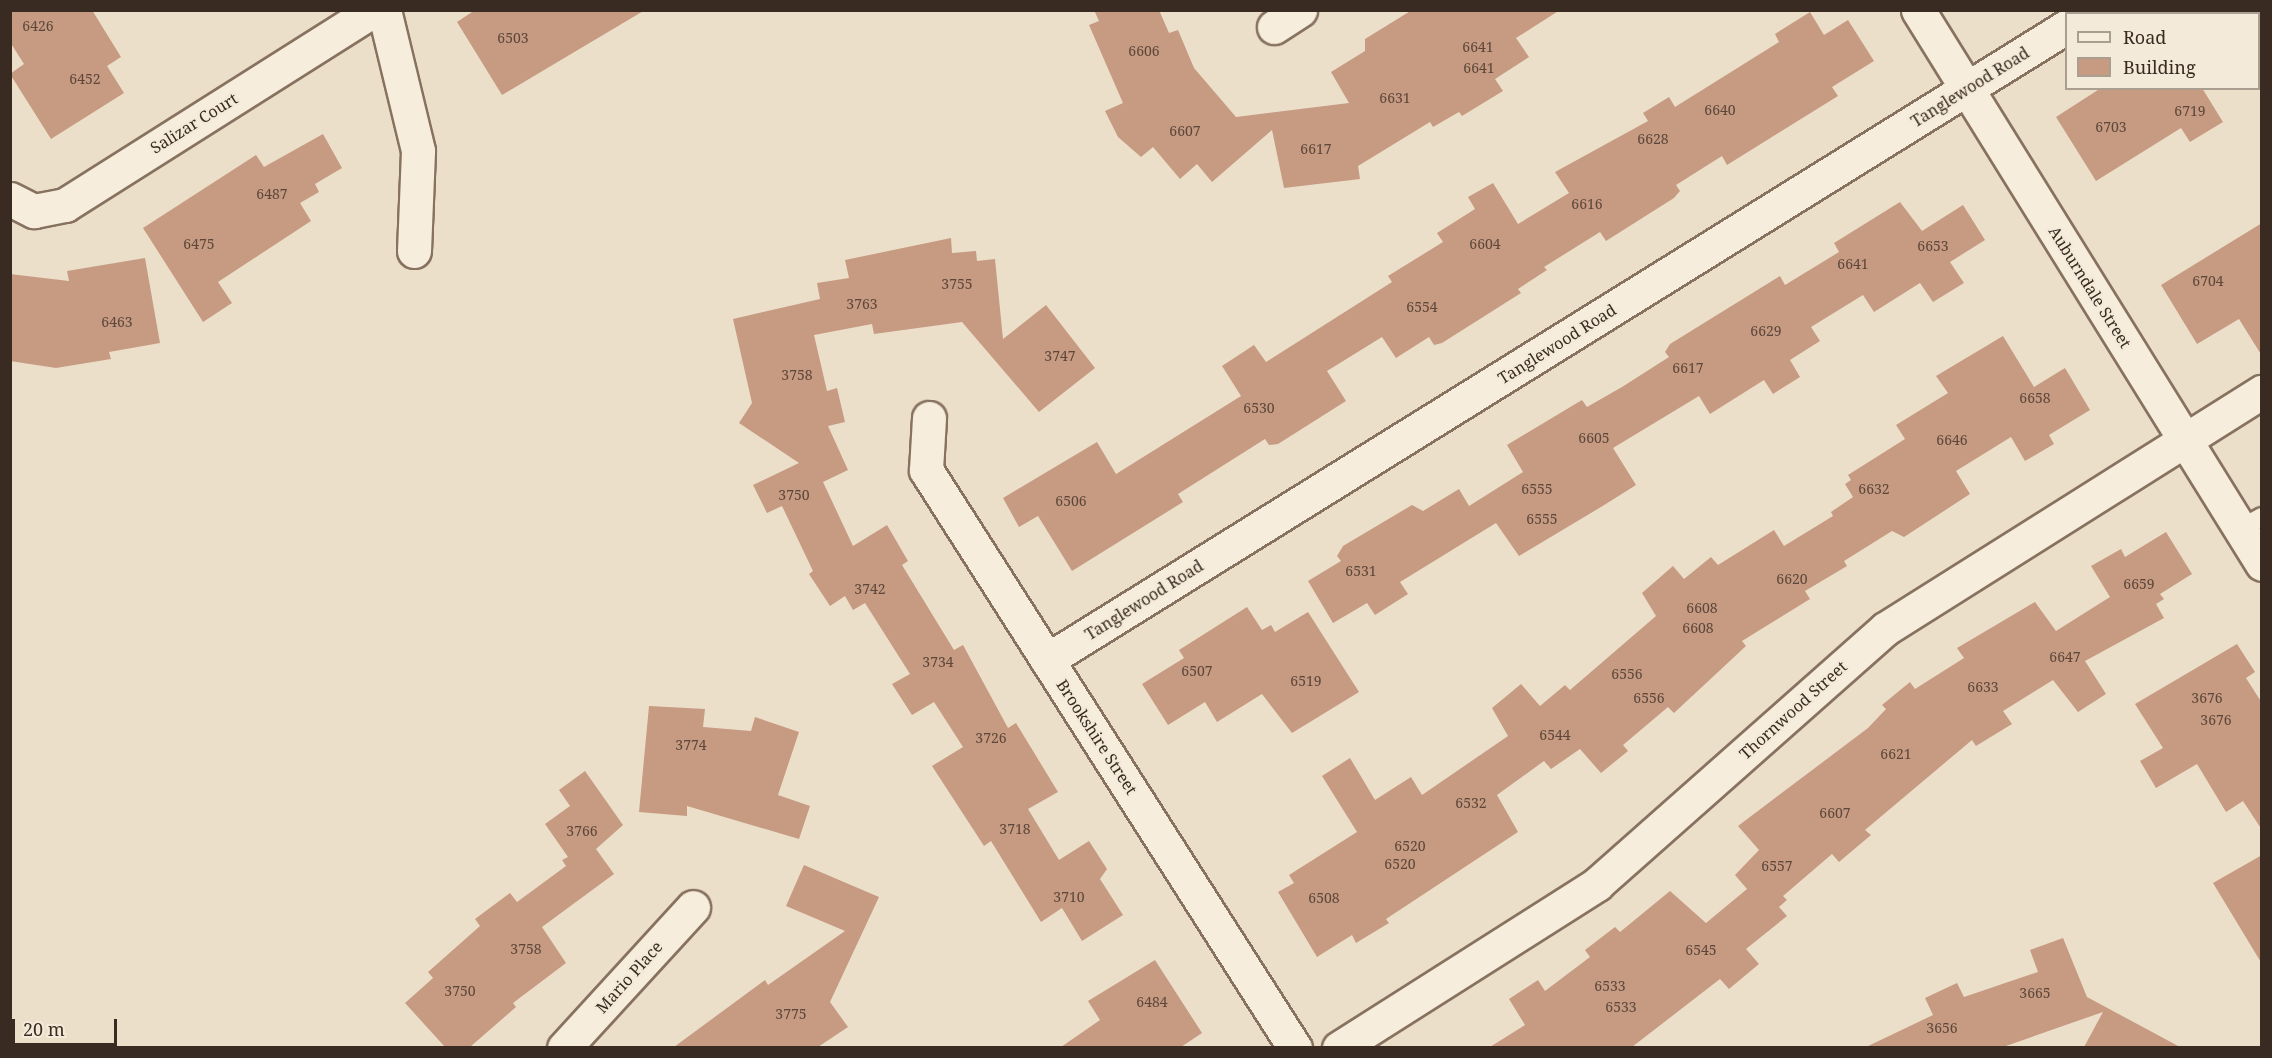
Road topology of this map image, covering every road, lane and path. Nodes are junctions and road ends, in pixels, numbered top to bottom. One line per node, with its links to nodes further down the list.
1 (373, 10): 6 (street, Salizar Court)
2 (384, 10): 7 (street)
3 (1918, 10): 5 (street, Auburndale Street)
4 (2065, 28): 5 (street, Tanglewood Road)
5 (1967, 89): 10 (street, Auburndale Street); 13 (street, Tanglewood Road)
6 (10, 199)
7 (414, 251)
8 (2262, 392): 10 (street, Thornwood Street)
9 (929, 418): 13 (street, Brookshire Street)
10 (2184, 439): 11 (street, Auburndale Street); 17 (street, Thornwood Street)
11 (2251, 523): 12 (street, Auburndale Street)
12 (2262, 564)
13 (1047, 660): 16 (street, Brookshire Street)
14 (693, 906): 15 (street, Mario Place)
15 (564, 1047)
16 (1295, 1047)
17 (1339, 1047)

